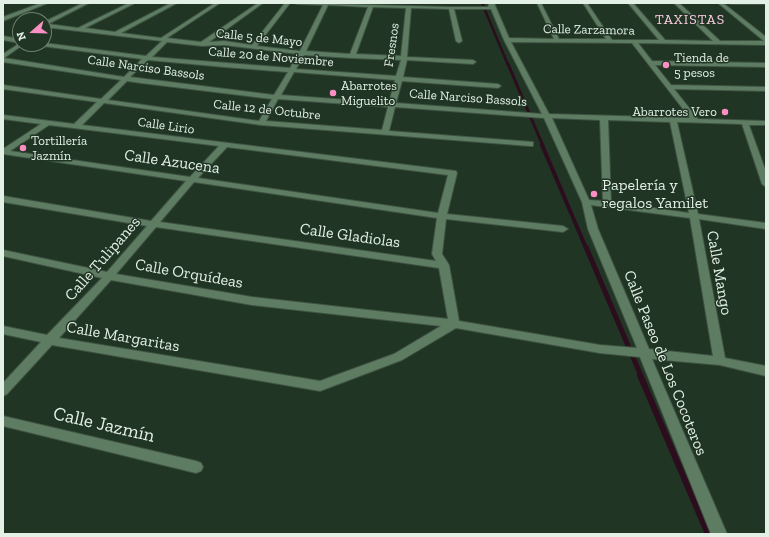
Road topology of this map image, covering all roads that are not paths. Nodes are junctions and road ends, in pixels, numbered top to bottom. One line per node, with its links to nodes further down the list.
1 (46, 3): 24 (street)
2 (87, 3): 25 (street)
3 (133, 3): 27 (street)
4 (174, 3): 28 (street)
5 (218, 3): 29 (street)
6 (261, 3): 38 (street)
7 (288, 3): 40 (street)
8 (297, 3): 18 (street)
9 (495, 3): 21 (street)
10 (539, 3): 31 (street)
11 (585, 3): 33 (street)
12 (630, 3): 35 (street)
13 (676, 3): 36 (street)
14 (720, 3): 37 (street)
15 (731, 3): 16 (street)
16 (766, 3)
17 (354, 4): 18 (street); 19 (street)
18 (326, 5): 42 (street)
19 (371, 5): 22 (street); 43 (street)
20 (471, 5): 21 (street); 23 (street)
21 (491, 5): 30 (street)
22 (409, 7): 23 (street); 46 (street, Fresnos)
23 (451, 8): 32 (street)
24 (4, 19)
25 (52, 22)
26 (52, 27): 27 (street, Calle 5 de Mayo)
27 (79, 29): 28 (street, Calle 5 de Mayo)
28 (116, 34): 29 (street, Calle 5 de Mayo)
29 (166, 40): 38 (street, Calle 5 de Mayo); 45 (street)
30 (507, 40): 31 (street, Calle Zarzamora); 60 (street)
31 (556, 40): 33 (street, Calle Zarzamora)
32 (460, 41)
33 (610, 41): 34 (street, Calle Zarzamora)
34 (634, 42): 35 (street, Calle Zarzamora); 48 (street)
35 (664, 42): 36 (street, Calle Zarzamora)
36 (718, 42): 37 (street, Calle Zarzamora)
37 (766, 42)
38 (202, 44): 40 (street, Calle 5 de Mayo)
39 (52, 45): 45 (street, Calle 20 de Noviembre)
40 (253, 47): 42 (street, Calle 5 de Mayo)
41 (12, 51): 44 (street)
42 (302, 54): 43 (street, Calle 5 de Mayo); 50 (street)
43 (352, 56): 46 (street, Calle 5 de Mayo)
44 (3, 58): 51 (street, Calle Narciso Bassols)
45 (146, 58): 50 (street, Calle 20 de Noviembre); 51 (street)
46 (404, 59): 47 (street, Calle 5 de Mayo); 52 (street, Fresnos)
47 (473, 62)
48 (650, 63): 49 (street); 55 (street)
49 (766, 65)
50 (292, 72): 52 (street, Calle 20 de Noviembre); 57 (street)
51 (126, 79): 57 (street, Calle Narciso Bassols); 58 (street)
52 (398, 80): 53 (street, Calle 20 de Noviembre); 59 (street, Fresnos)
53 (498, 86)
54 (3, 87): 58 (street, Calle 12 de Octubre)
55 (669, 87): 56 (street); 64 (street)
56 (766, 89)
57 (276, 97): 59 (street, Calle Narciso Bassols); 65 (street)
58 (101, 102): 65 (street, Calle 12 de Octubre); 69 (street)
59 (392, 105): 60 (street, Calle Narciso Bassols); 70 (street, Fresnos)
60 (542, 116): 62 (street, Calle Narciso Bassols); 77 (street)
61 (3, 117): 67 (street, Calle Lirio)
62 (604, 119): 63 (street, Calle Narciso Bassols); 78 (street)
63 (673, 120): 64 (street, Calle Narciso Bassols); 80 (street, Calle Mango)
64 (696, 121): 66 (street, Calle Narciso Bassols)
65 (262, 122): 70 (street, Calle 12 de Octubre)
66 (744, 122): 68 (street, Calle Narciso Bassols); 75 (street)
67 (47, 123): 69 (street, Calle Lirio); 73 (street)
68 (766, 123)
69 (76, 126): 72 (street, Calle Lirio)
70 (386, 133): 71 (street, Calle 12 de Octubre)
71 (530, 144)
72 (224, 146): 74 (street, Calle Tulipanes); 79 (street, Calle Lirio)
73 (3, 152): 74 (street, Calle Azucena)
74 (191, 180): 79 (street, Calle Azucena); 81 (street, Calle Tulipanes)
75 (766, 184)
76 (3, 199): 81 (street, Calle Gladiolas)
77 (586, 202): 78 (street); 90 (street, Calle Paseo de Los Cocoteros)
78 (606, 204): 80 (street)
79 (442, 216): 83 (street, Calle Azucena); 85 (street)
80 (694, 216): 82 (street); 91 (street, Calle Mango)
81 (153, 224): 85 (street, Calle Gladiolas); 86 (street, Calle Tulipanes)
82 (766, 226)
83 (562, 229)
84 (3, 253): 86 (street, Calle Orquídeas)
85 (444, 266): 87 (street)
86 (109, 276): 87 (street, Calle Orquídeas); 89 (street, Calle Tulipanes)
87 (454, 324): 89 (street, Calle Margaritas); 90 (street)
88 (3, 330): 89 (street, Calle Margaritas)
89 (49, 340): 93 (street, Calle Tulipanes)
90 (643, 353): 91 (street); 96 (street, Calle Paseo de Los Cocoteros)
91 (720, 361): 92 (street)
92 (766, 370)
93 (3, 390)
94 (3, 421): 95 (street, Calle Jazmín)
95 (196, 466)
96 (719, 534)

